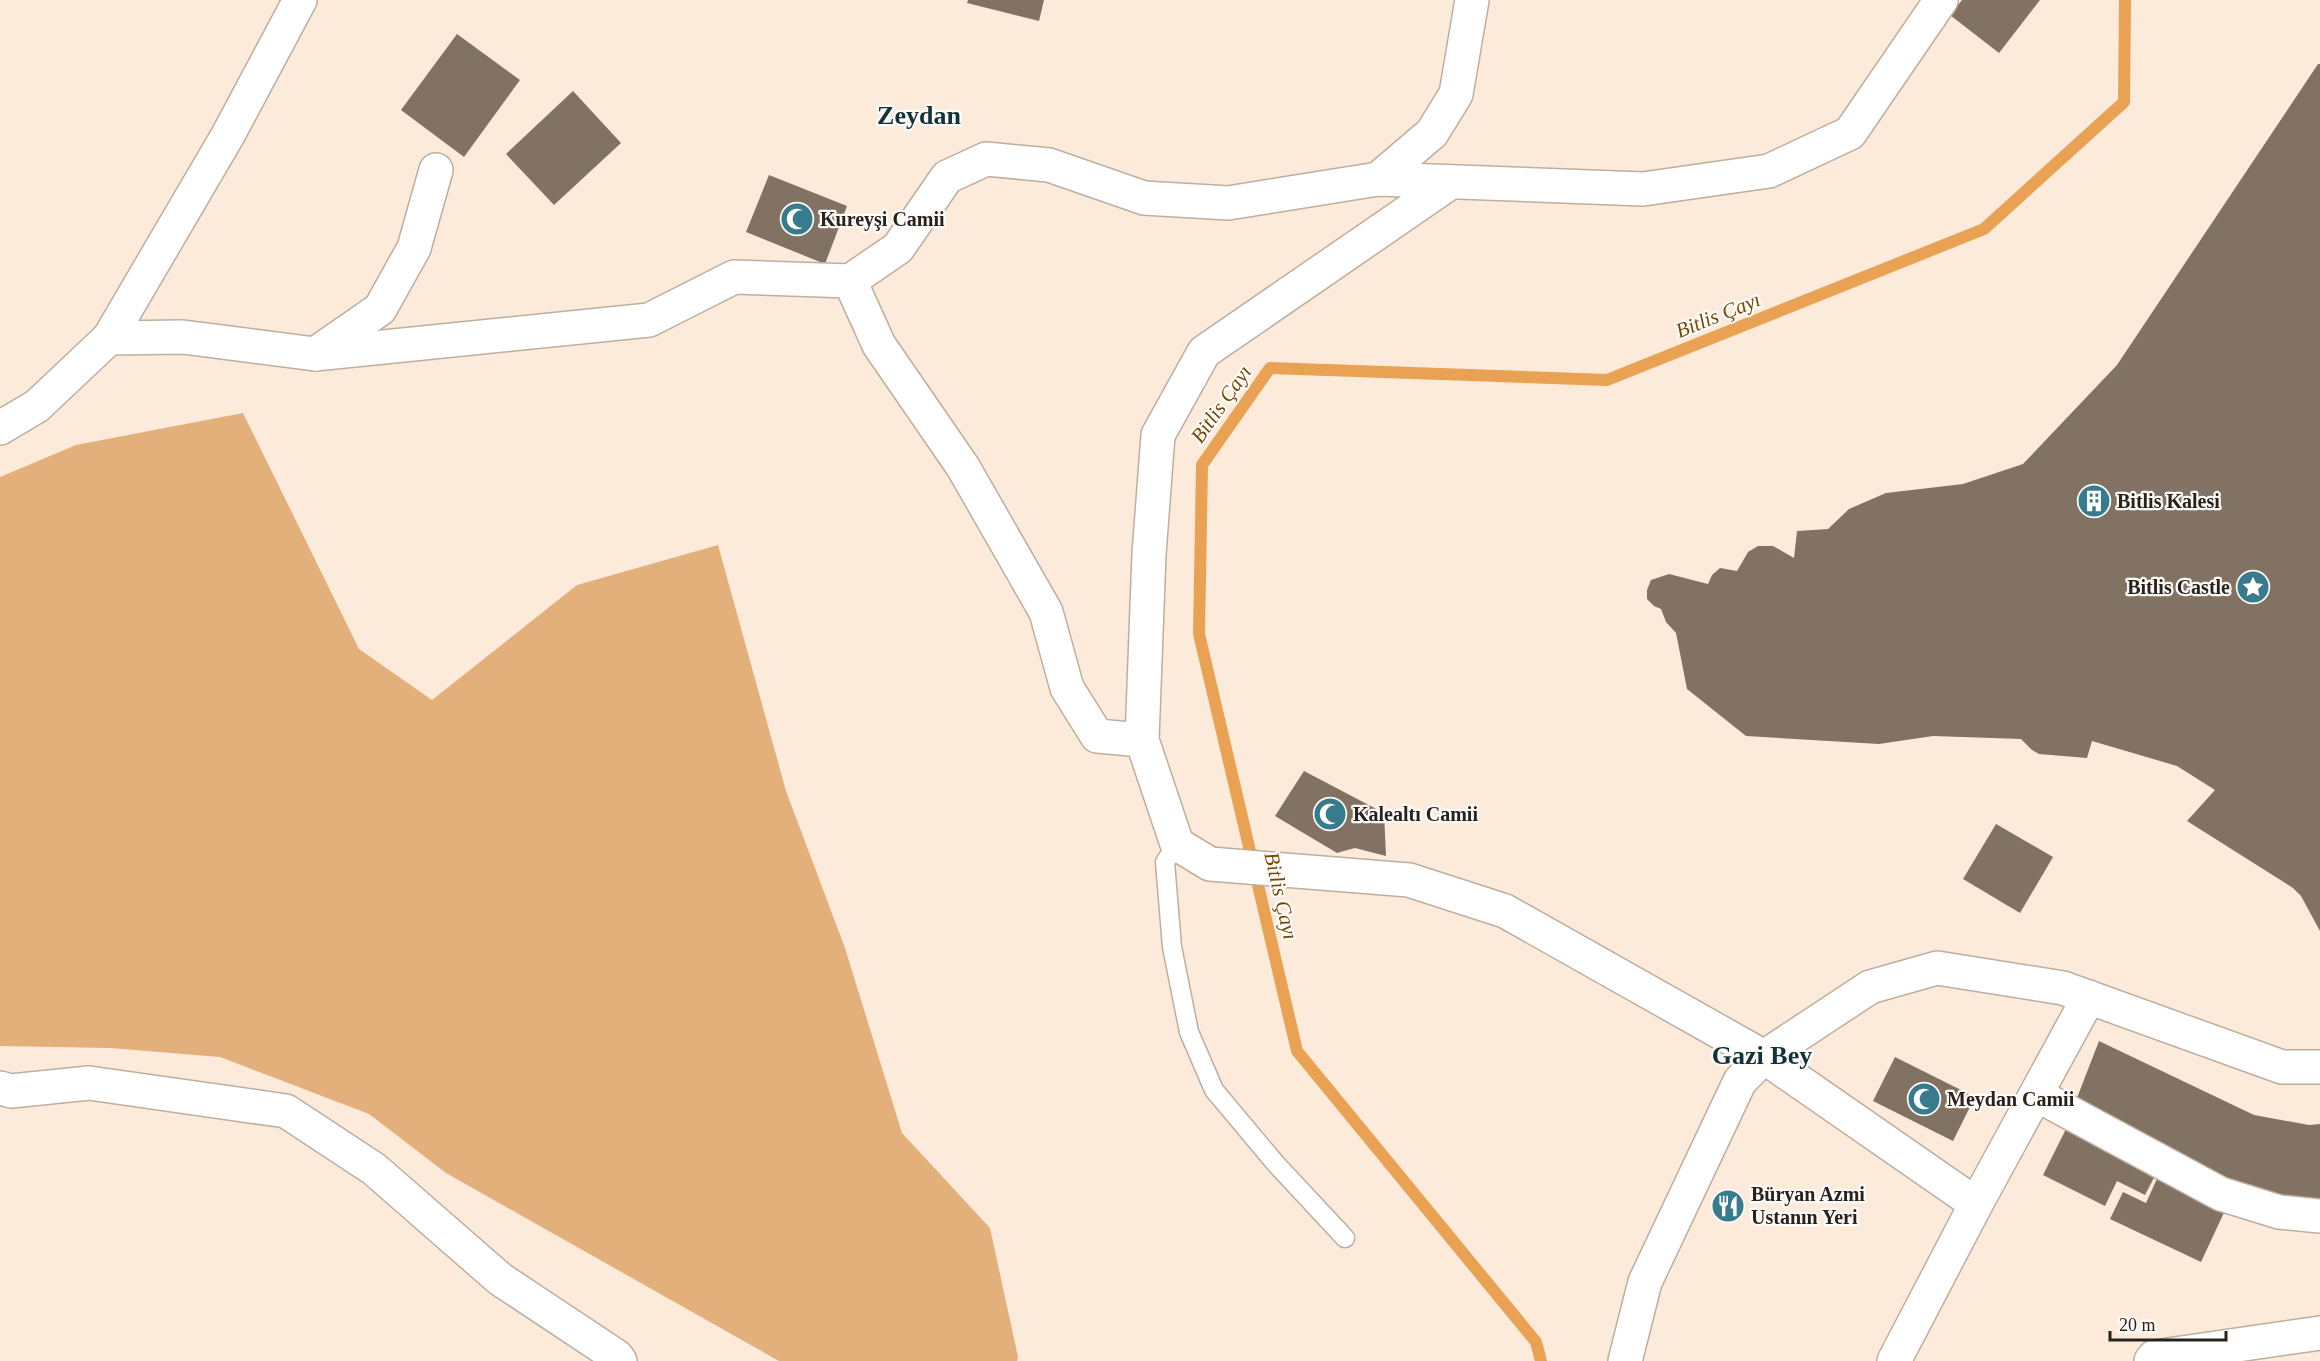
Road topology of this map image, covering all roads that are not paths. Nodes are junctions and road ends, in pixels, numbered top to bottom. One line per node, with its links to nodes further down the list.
1 (300, 0): 8 (street)
2 (1472, 0): 5 (street)
3 (1941, 0): 6 (street)
4 (436, 170): 9 (street)
5 (1378, 179): 6 (street); 7 (street)
6 (1451, 182): 11 (street)
7 (850, 281): 9 (street); 11 (street)
8 (109, 338): 9 (street); 10 (street)
9 (315, 354)
10 (0, 428)
11 (1142, 740): 12 (street)
12 (1177, 844): 14 (street); 20 (lane)
13 (2089, 997): 14 (street); 15 (street); 17 (street)
14 (1764, 1057): 18 (street); 23 (street)
15 (2320, 1067)
16 (0, 1088): 22 (street)
17 (2037, 1095): 18 (street); 19 (street)
18 (1976, 1204): 24 (street)
19 (2320, 1216)
20 (1345, 1238)
21 (2320, 1333): 25 (street)
22 (620, 1361)
23 (1625, 1361)
24 (1894, 1361)
25 (2151, 1361)

